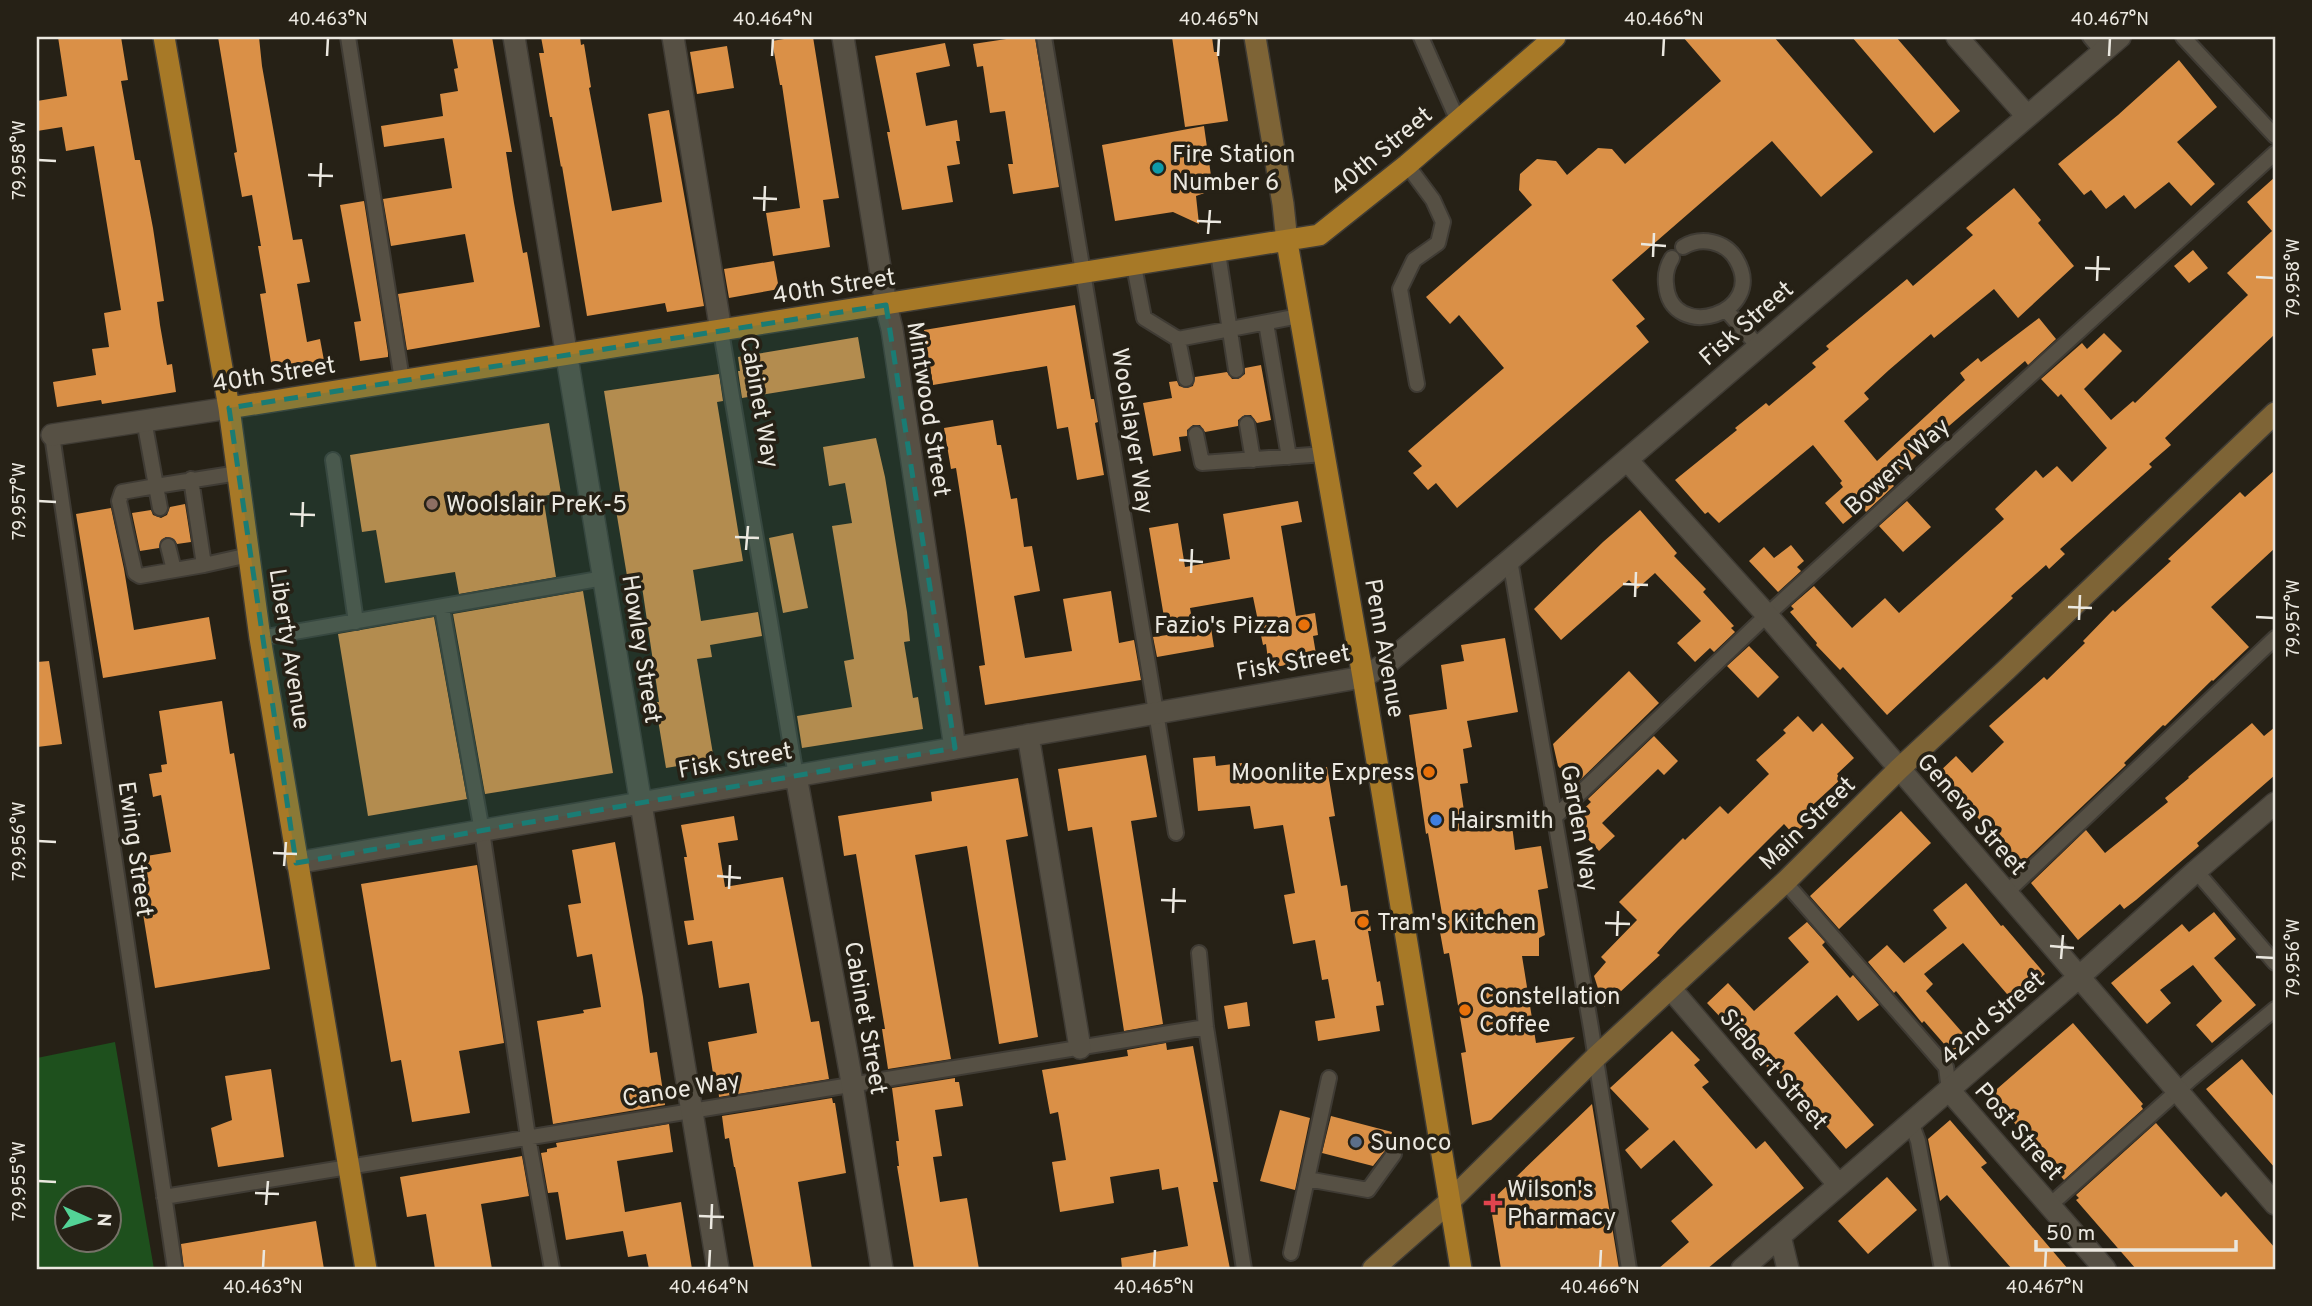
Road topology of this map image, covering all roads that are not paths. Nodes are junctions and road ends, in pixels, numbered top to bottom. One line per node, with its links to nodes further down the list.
1 (164, 37): 38 (main road, Liberty Avenue)
2 (348, 37): 36 (lane)
3 (514, 37): 33 (street, Howley Street)
4 (673, 37): 30 (street, Cabinet Way)
5 (843, 37): 25 (street, Mintwood Street)
6 (1044, 37): 24 (lane, Woolslayer Way)
7 (1255, 37): 19 (street, Penn Avenue)
8 (1421, 37): 15 (lane)
9 (1555, 37): 15 (main road, 40th Street)
10 (1957, 37): 14 (street)
11 (2120, 37): 13 (street, Fisk Street)
12 (2183, 37): 16 (lane)
13 (2096, 44): 14 (street, Fisk Street)
14 (2027, 116): 32 (street, Fisk Street)
15 (1458, 121): 18 (main road, 40th Street)
16 (2275, 136)
17 (2275, 153): 60 (lane, Bowery Way)
18 (1407, 165): 19 (main road, 40th Street); 37 (lane)
19 (1287, 242): 21 (main road, 40th Street); 27 (main road, Penn Avenue)
20 (1684, 247): 26 (lane)
21 (1218, 253): 23 (main road, 40th Street); 29 (lane)
22 (1672, 258): 26 (lane)
23 (1134, 266): 24 (main road, 40th Street); 31 (lane)
24 (1084, 274): 25 (main road, 40th Street); 65 (lane, Woolslayer Way)
25 (886, 305): 30 (main road, 40th Street); 67 (street, Mintwood Street)
26 (1727, 310): 32 (lane)
27 (1299, 316): 28 (lane); 44 (main road, Penn Avenue)
28 (1266, 323): 29 (lane); 45 (lane)
29 (1229, 329): 31 (lane); 34 (lane)
30 (721, 331): 33 (main road, 40th Street); 69 (lane, Cabinet Way)
31 (1178, 339): 35 (lane)
32 (1758, 346): 48 (street, Fisk Street)
33 (567, 355): 36 (main road, 40th Street); 58 (street, Howley Street)
34 (1236, 370)
35 (1186, 379)
36 (402, 380): 38 (main road, 40th Street)
37 (1417, 384)
38 (229, 408): 40 (street, 40th Street); 49 (main road, Liberty Avenue)
39 (2275, 413): 68 (street, Main Street)
40 (144, 421): 43 (street, 40th Street); 51 (lane)
41 (1247, 425): 47 (lane)
42 (1196, 434): 47 (lane)
43 (52, 435): 98 (lane, Ewing Street)
44 (1325, 454): 45 (lane); 64 (main road, Penn Avenue)
45 (1289, 457): 47 (lane)
46 (333, 460): 61 (lane)
47 (1253, 460)
48 (1627, 460): 55 (street, Fisk Street); 60 (street, Geneva Street)
49 (238, 473): 50 (lane); 54 (main road, Liberty Avenue)
50 (191, 480): 51 (lane); 56 (lane)
51 (156, 486): 52 (lane); 57 (lane)
52 (160, 508)
53 (168, 546): 57 (lane)
54 (249, 555): 56 (lane); 62 (main road, Liberty Avenue)
55 (1510, 561): 64 (street, Fisk Street); 72 (lane, Garden Way)
56 (204, 565): 57 (lane)
57 (174, 570)
58 (604, 578): 59 (lane); 70 (street, Howley Street)
59 (442, 608): 61 (lane); 73 (lane)
60 (1767, 615): 68 (street, Geneva Street); 72 (lane, Bowery Way)
61 (356, 622): 62 (lane)
62 (260, 638): 75 (main road, Liberty Avenue)
63 (2275, 638): 78 (lane)
64 (1363, 677): 65 (street, Fisk Street); 99 (main road, Penn Avenue)
65 (1156, 713): 66 (street, Fisk Street); 74 (lane, Woolslayer Way)
66 (1028, 735): 67 (street, Fisk Street); 85 (street)
67 (955, 748): 69 (street, Fisk Street)
68 (1899, 769): 77 (street, Main Street); 78 (street, Geneva Street)
69 (796, 776): 70 (street, Fisk Street); 88 (street, Cabinet Street)
70 (641, 803): 73 (street, Fisk Street); 91 (street, Howley Street)
71 (2275, 803): 76 (street, 42nd Street)
72 (1555, 817): 86 (lane, Garden Way)
73 (482, 831): 75 (street, Fisk Street); 93 (lane)
74 (1176, 833)
75 (296, 863): 95 (main road, Liberty Avenue)
76 (2196, 871): 80 (lane); 81 (street, 42nd Street)
77 (1785, 882): 82 (street, Main Street); 89 (lane)
78 (2006, 893): 81 (street, Geneva Street)
79 (1199, 953): 84 (lane)
80 (2275, 962)
81 (2079, 978): 89 (street, 42nd Street); 90 (street, Geneva Street)
82 (1670, 988): 86 (street, Main Street); 97 (street, Siebert Street)
83 (2275, 1009): 90 (lane)
84 (1206, 1027): 85 (lane, Canoe Way); 109 (lane)
85 (1080, 1048): 88 (lane, Canoe Way)
86 (1596, 1057): 99 (street, Main Street); 112 (lane, Garden Way)
87 (1329, 1078): 96 (lane)
88 (852, 1085): 91 (lane, Canoe Way); 108 (street, Cabinet Street)
89 (1949, 1090): 92 (street, 42nd Street); 101 (street, Post Street)
90 (2178, 1092): 100 (street, Geneva Street); 101 (lane)
91 (692, 1111): 93 (lane, Canoe Way); 107 (street, Howley Street)
92 (1911, 1122): 97 (street, 42nd Street); 115 (lane)
93 (528, 1138): 95 (lane, Canoe Way); 106 (lane)
94 (1394, 1154): 96 (lane)
95 (349, 1167): 98 (lane, Canoe Way); 105 (main road, Liberty Avenue)
96 (1307, 1179): 103 (lane)
97 (1838, 1184): 102 (street, 42nd Street)
98 (164, 1197): 104 (lane, Ewing Street)
99 (1449, 1202): 110 (street, Main Street); 111 (main road, Penn Avenue)
100 (2275, 1204)
101 (2049, 1206): 116 (street, Post Street)
102 (1780, 1236): 113 (street, 42nd Street); 114 (street)
103 (1291, 1253)
104 (176, 1269)
105 (366, 1269)
106 (552, 1269)
107 (719, 1269)
108 (882, 1269)
109 (1244, 1269)
110 (1373, 1269)
111 (1461, 1269)
112 (1629, 1269)
113 (1742, 1269)
114 (1788, 1269)
115 (1942, 1269)
116 (2105, 1269)

